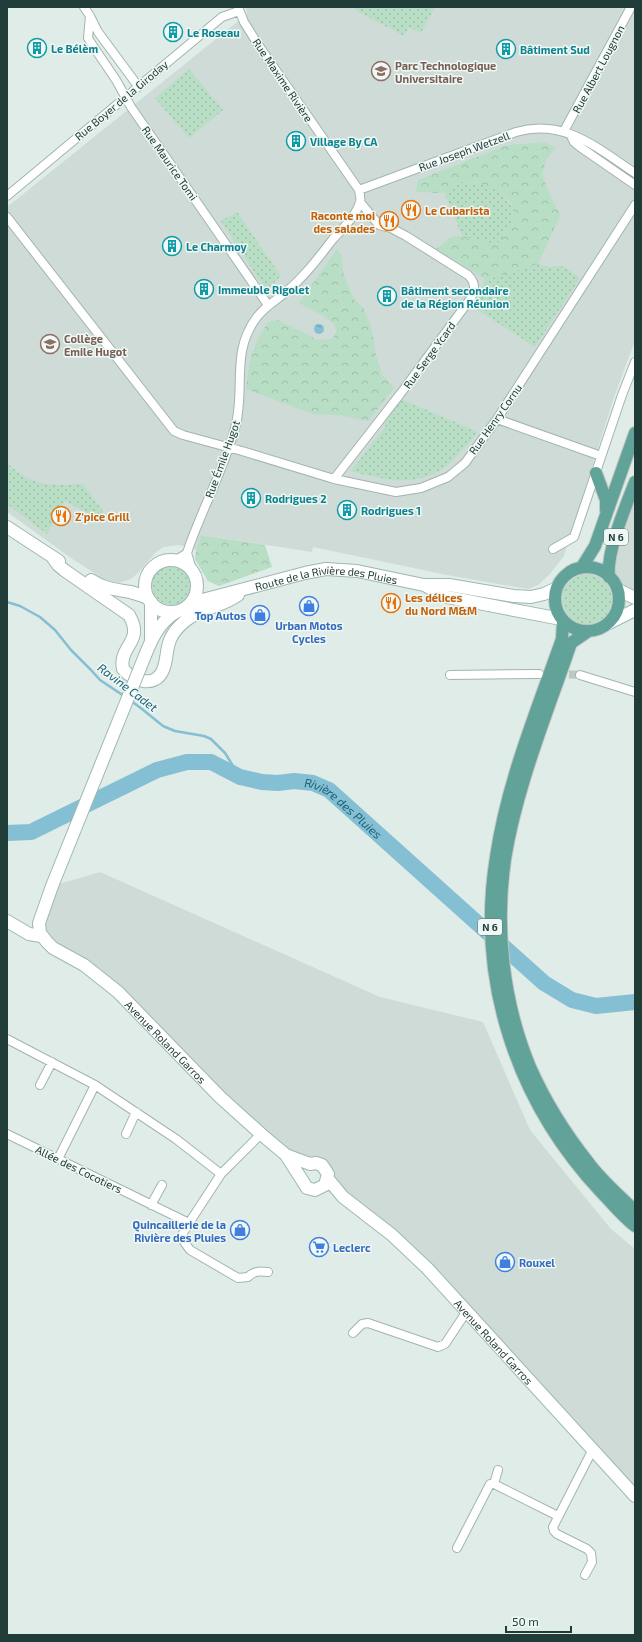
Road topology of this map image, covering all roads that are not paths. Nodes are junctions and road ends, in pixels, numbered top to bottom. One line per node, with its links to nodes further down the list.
1 (84, 7): 4 (street)
2 (631, 7): 7 (street, Rue Albert Lougnon)
3 (239, 9): 5 (street, Rue Boyer de la Giroday); 10 (street, Rue Maxime Rivière)
4 (90, 16): 5 (street); 6 (street, Rue Maurice Tomi)
5 (138, 86): 6 (street, Rue Boyer de la Giroday)
6 (126, 96): 11 (street, Rue Boyer de la Giroday); 15 (street, Rue Maurice Tomi)
7 (567, 132): 8 (street, Rue Joseph Wetzell); 9 (street); 10 (street, Rue Joseph Wetzell)
8 (635, 173)
9 (635, 185)
10 (359, 190): 12 (street)
11 (7, 196)
12 (360, 202): 15 (street, Rue Émile Hugot); 22 (street, Rue Serge Ycard)
13 (635, 205): 17 (street, Rue Henry Cornu)
14 (7, 217): 19 (street, Rue Henry Cornu)
15 (268, 305): 19 (street, Rue Émile Hugot)
16 (635, 362): 20 (street)
17 (497, 419): 20 (street); 22 (street, Rue Henry Cornu)
18 (635, 433): 25 (main road, N 6)
19 (228, 447): 22 (street, Rue Henry Cornu); 28 (street, Rue Émile Hugot)
20 (602, 456): 21 (street)
21 (596, 473): 25 (main road); 27 (street)
22 (334, 479)
23 (635, 482): 24 (main road, N 6)
24 (632, 495): 33 (main road, N 6)
25 (606, 515): 31 (main road, N 6)
26 (7, 527): 29 (main road)
27 (553, 549)
28 (187, 553): 30 (street); 32 (street)
29 (54, 558): 37 (main road); 39 (main road)
30 (175, 561): 32 (main road); 34 (main road)
31 (582, 567): 33 (main road); 36 (main road, N 6)
32 (194, 576): 40 (main road, Route de la Rivière des Pluies); 43 (main road)
33 (609, 577): 38 (main road)
34 (146, 584): 39 (main road); 42 (main road)
35 (424, 585): 36 (main road, Route de la Rivière des Pluies); 37 (main road, Route de la Rivière des Pluies); 46 (main road, Route de la Rivière des Pluies)
36 (557, 588): 46 (main road, N 6)
37 (245, 590): 40 (main road, Route de la Rivière des Pluies)
38 (618, 590): 41 (main road); 47 (main road)
39 (132, 592): 42 (main road)
40 (229, 593): 43 (main road, Route de la Rivière des Pluies)
41 (635, 598)
42 (149, 600): 45 (main road); 49 (main road)
43 (191, 602): 45 (main road)
44 (635, 610): 47 (main road)
45 (176, 612): 49 (main road)
46 (562, 620): 48 (main road); 54 (main road, N 6)
47 (609, 623): 48 (main road, N 6)
48 (587, 632): 54 (main road, N 6)
49 (151, 640): 55 (main road, bridge)
50 (539, 674): 51 (street)
51 (450, 675)
52 (580, 675): 53 (street)
53 (635, 692)
54 (518, 783): 60 (main road, N 6)
55 (40, 917): 56 (main road); 57 (main road)
56 (9, 922): 57 (main road)
57 (42, 936): 66 (main road, Avenue Roland Garros)
58 (7, 1039): 59 (street)
59 (52, 1062): 61 (street); 62 (street)
60 (526, 1069): 75 (main road, N 6); 77 (main road, N 6)
61 (40, 1085)
62 (95, 1085): 63 (street); 68 (street)
63 (136, 1112): 65 (street); 70 (street)
64 (7, 1134): 68 (street, Allée des Cocotiers)
65 (126, 1134)
66 (261, 1134): 67 (main road, Avenue Roland Garros); 70 (street)
67 (286, 1155): 69 (main road, Avenue Roland Garros); 71 (main road, Avenue Roland Garros)
68 (58, 1159): 74 (street, Allée des Cocotiers)
69 (310, 1164): 71 (main road); 72 (main road, Avenue Roland Garros)
70 (221, 1174): 76 (street)
71 (301, 1177): 72 (main road, Avenue Roland Garros)
72 (324, 1184): 79 (main road, Avenue Roland Garros)
73 (162, 1185): 74 (street)
74 (151, 1205): 76 (street, Allée des Cocotiers)
75 (635, 1211)
76 (189, 1223): 78 (street)
77 (635, 1226)
78 (268, 1272)
79 (468, 1311): 80 (street); 81 (main road, Avenue Roland Garros)
80 (353, 1333)
81 (593, 1449): 84 (main road, Avenue Roland Garros); 85 (street)
82 (498, 1470): 83 (street)
83 (494, 1484): 85 (street); 86 (street)
84 (635, 1496)
85 (558, 1516): 87 (street)
86 (457, 1548)
87 (585, 1575)

